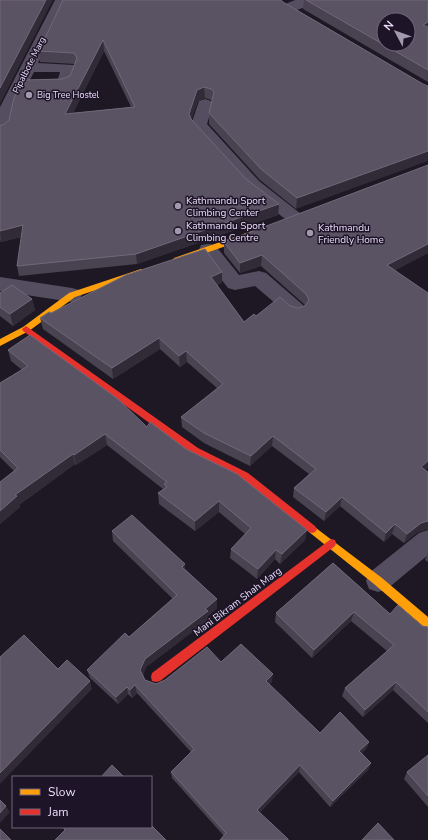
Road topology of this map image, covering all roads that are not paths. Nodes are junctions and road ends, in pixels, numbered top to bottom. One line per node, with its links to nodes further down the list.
1 (62, 0): 5 (street, Pipalbote Marg)
2 (308, 0): 3 (street)
3 (284, 4): 4 (street)
4 (301, 16)
5 (28, 67): 6 (street, Pipalbote Marg); 6 (street)
6 (19, 84): 8 (street, Pipalbote Marg)
7 (205, 104): 9 (street)
8 (0, 131)
9 (295, 218)
10 (259, 232): 11 (street)
11 (208, 250): 12 (street); 16 (street)
12 (170, 262)
13 (148, 270): 15 (street)
14 (0, 284): 15 (street)
15 (72, 296): 17 (street)
16 (296, 310)
17 (26, 329): 18 (street); 20 (street)
18 (0, 343)
19 (428, 541): 21 (street)
20 (331, 543): 21 (street); 23 (street, Mani Bikram Shah Marg)
21 (378, 581): 22 (street)
22 (428, 624)
23 (156, 677)

